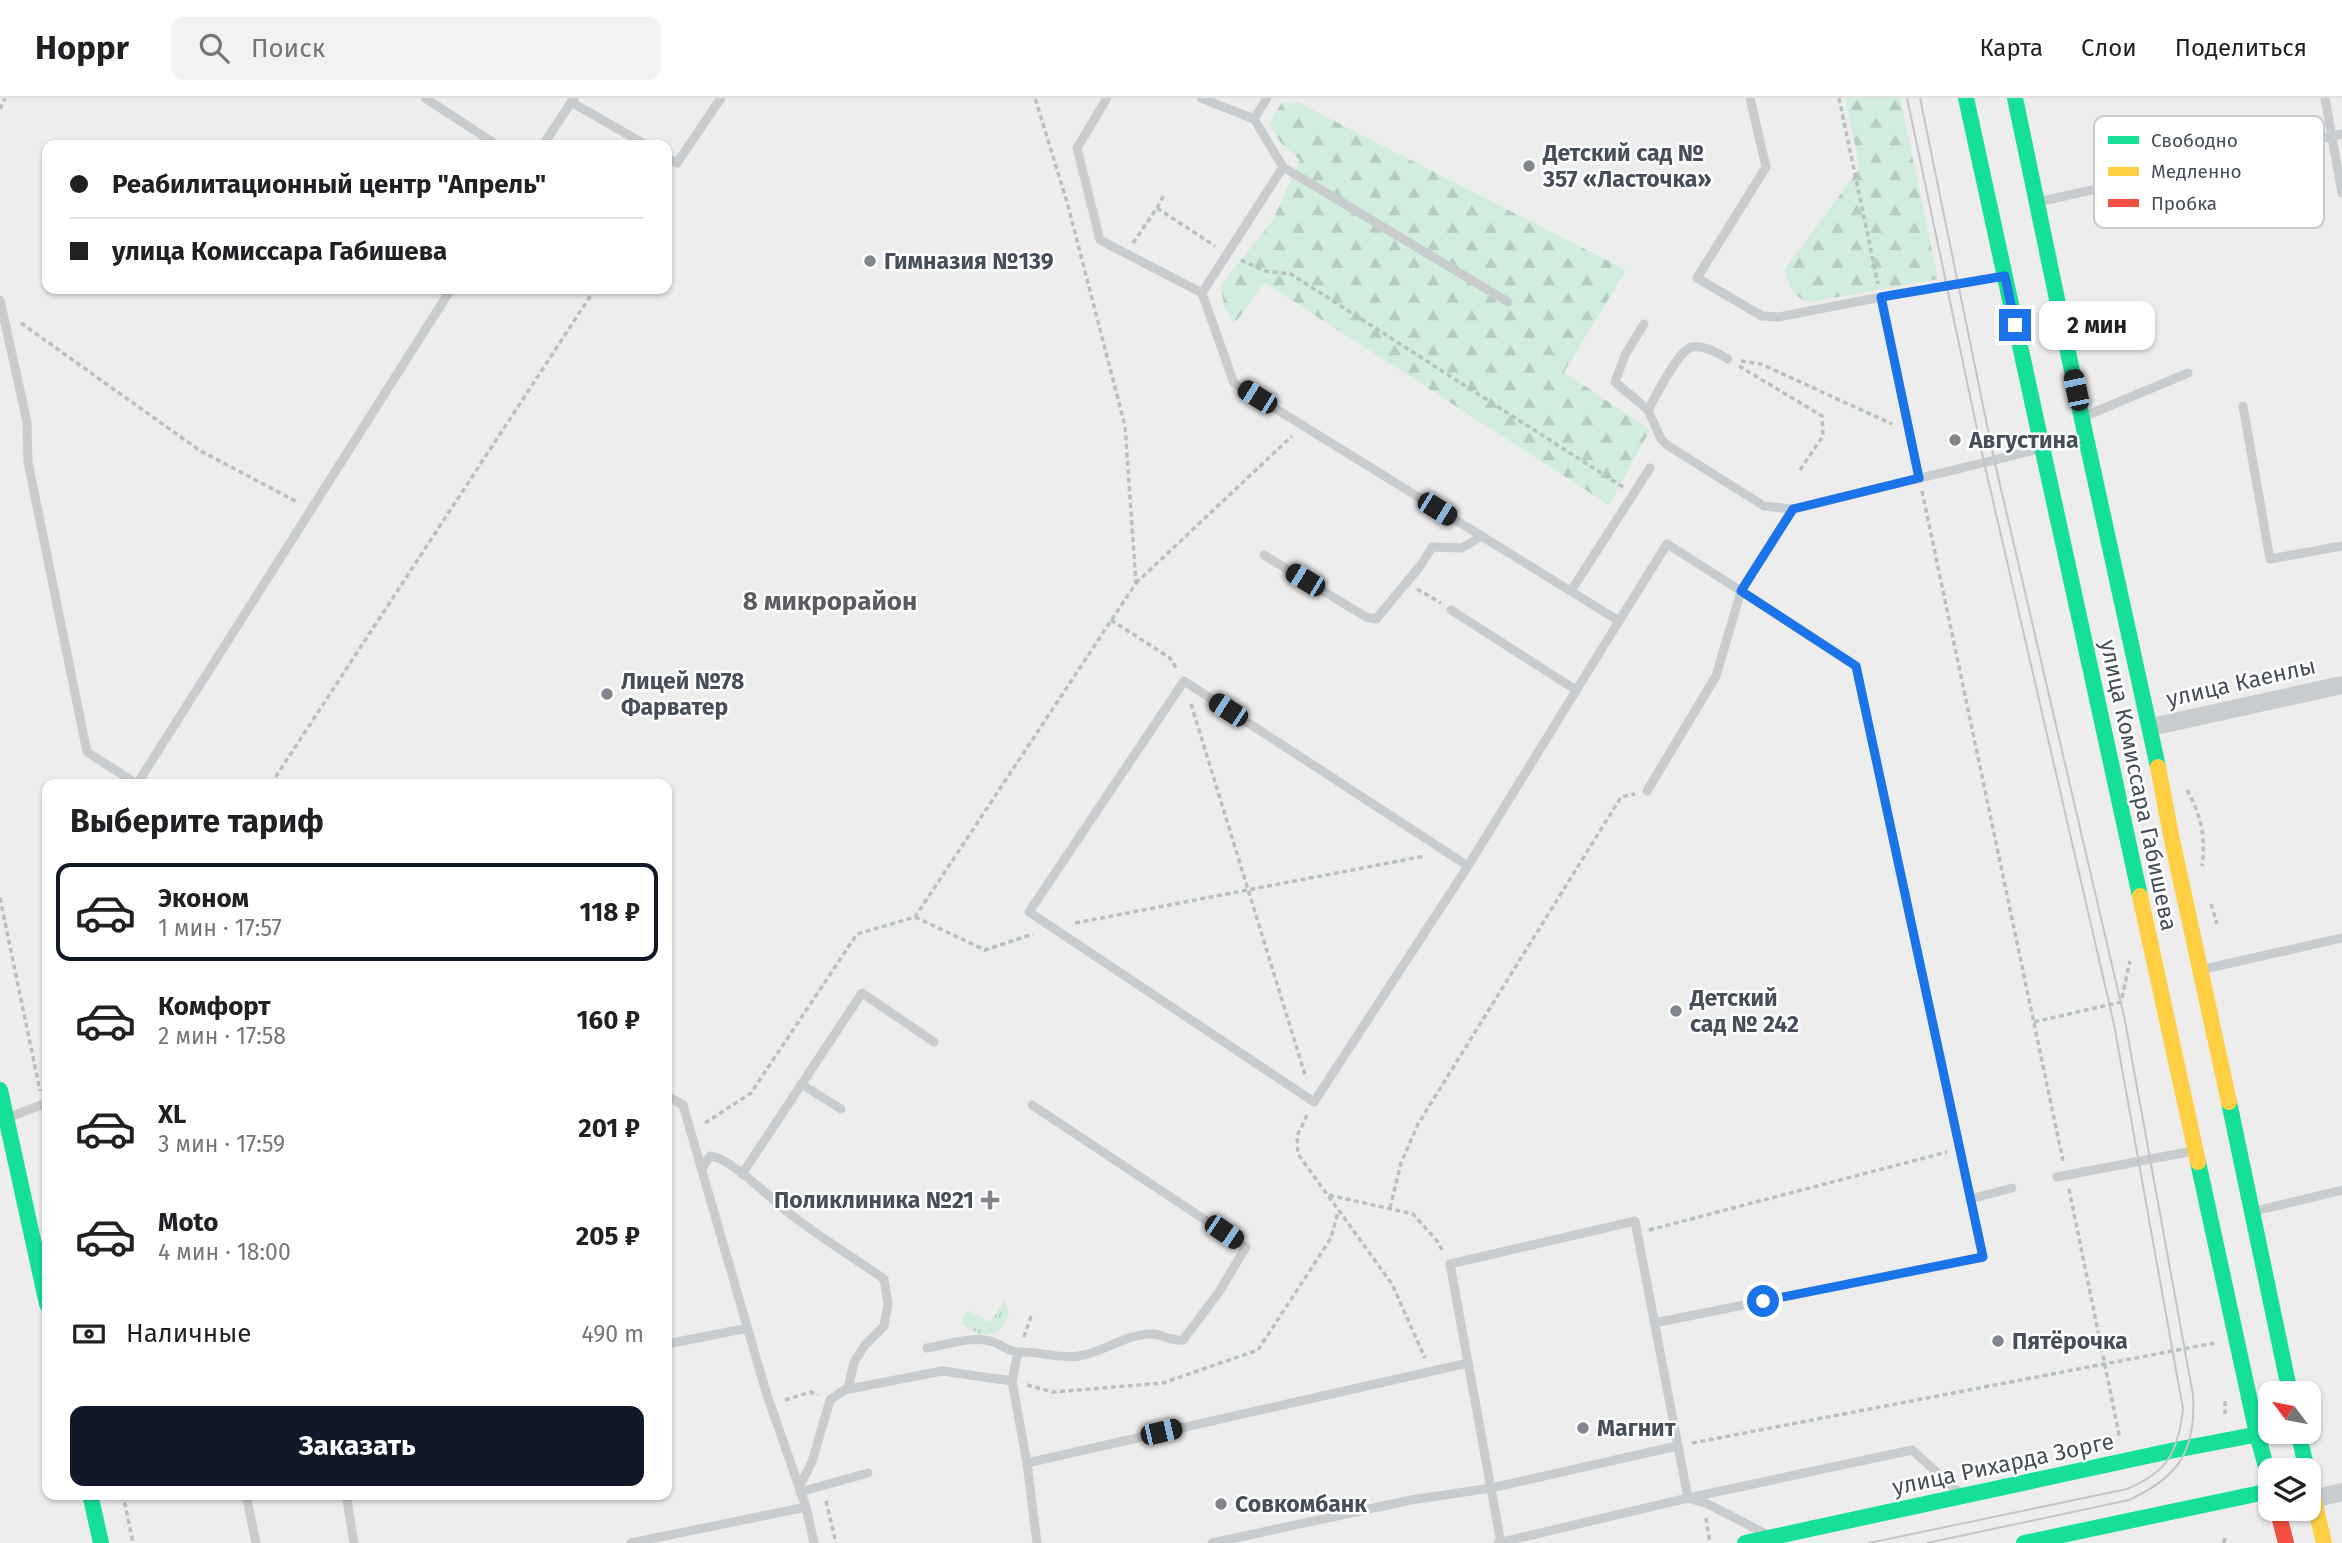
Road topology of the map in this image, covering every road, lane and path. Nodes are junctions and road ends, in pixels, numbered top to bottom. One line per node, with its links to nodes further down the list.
1 (5, 98): 14 (path)
2 (425, 98): 19 (lane)
3 (721, 98): 22 (lane)
4 (1035, 98): 58 (path)
5 (1107, 98): 29 (lane)
6 (1201, 98): 15 (lane)
7 (1267, 98): 15 (lane)
8 (1750, 98): 35 (lane)
9 (1839, 98): 35 (path)
10 (1966, 98): 31 (street, улица Комиссара Габишева)
11 (2015, 98): 27 (street, улица Комиссара Габишева)
12 (2325, 98): 17 (lane)
13 (572, 100): 20 (lane); 21 (lane)
14 (0, 109)
15 (1254, 119): 23 (lane)
16 (2342, 134): 17 (lane)
17 (2331, 137): 18 (lane); 26 (lane)
18 (2324, 139)
19 (489, 140)
20 (546, 140)
21 (638, 140)
22 (672, 160)
23 (1283, 167): 30 (lane); 36 (lane)
24 (2094, 189): 27 (lane)
25 (1165, 193): 28 (path)
26 (2342, 193)
27 (2037, 202): 43 (street, улица Комиссара Габишева)
28 (1157, 208): 29 (path); 30 (path)
29 (1126, 253): 32 (lane)
30 (1227, 254): 32 (lane); 51 (path)
31 (2005, 276): 35 (lane); 47 (street, улица Комиссара Габишева)
32 (1202, 293): 44 (lane)
33 (448, 294): 52 (lane)
34 (592, 294): 70 (path)
35 (1881, 297): 45 (lane)
36 (1508, 302)
37 (1, 305): 52 (path); 68 (lane)
38 (1644, 324): 42 (lane)
39 (1728, 359): 42 (lane); 45 (path); 49 (path)
40 (2189, 373): 43 (lane)
41 (2243, 406): 55 (lane)
42 (1648, 410): 53 (lane)
43 (2082, 417): 46 (street, улица Комиссара Габишева)
44 (1303, 426): 54 (lane); 58 (path)
45 (1909, 433): 50 (lane)
46 (2086, 438): 47 (lane); 67 (street, улица Комиссара Габишева)
47 (2042, 448): 50 (lane); 94 (street, улица Комиссара Габишева)
48 (1650, 468): 51 (lane)
49 (1798, 473)
50 (1919, 478): 53 (lane); 81 (path)
51 (1634, 494): 59 (lane)
52 (311, 509): 69 (lane)
53 (1793, 509): 60 (lane)
54 (1482, 536): 57 (lane); 59 (lane)
55 (2342, 546)
56 (1264, 555): 57 (lane)
57 (1407, 582): 61 (path)
58 (1136, 583): 62 (path)
59 (1571, 591): 63 (lane)
60 (1741, 591): 63 (lane); 71 (lane); 93 (lane)
61 (1451, 610): 66 (lane)
62 (1111, 620): 64 (path); 76 (path)
63 (1619, 621): 66 (lane)
64 (1184, 681): 72 (lane); 74 (path); 77 (lane)
65 (2342, 685): 67 (street, улица Каенлы)
66 (1576, 690): 73 (lane)
67 (2151, 727): 80 (street, улица Комиссара Габишева)
68 (129, 779)
69 (140, 779)
70 (274, 779)
71 (1647, 791): 102 (path)
72 (1447, 852): 73 (lane); 74 (path)
73 (1468, 866): 87 (lane)
74 (1248, 890): 77 (path); 87 (path)
75 (0, 898): 85 (path)
76 (915, 917): 77 (path); 92 (path)
77 (1052, 928): 87 (lane)
78 (2342, 938): 80 (lane)
79 (2132, 951): 81 (path)
80 (2199, 970): 103 (street, улица Комиссара Габишева)
81 (2034, 1022): 97 (path)
82 (934, 1042): 83 (lane)
83 (801, 1084): 90 (lane); 96 (lane)
84 (0, 1090): 91 (street)
85 (42, 1090)
86 (672, 1099): 92 (lane)
87 (1314, 1102): 100 (path)
88 (42, 1105): 91 (lane)
89 (1032, 1105): 113 (lane)
90 (841, 1109)
91 (6, 1119): 106 (street)
92 (691, 1131): 95 (lane)
93 (1960, 1148): 101 (lane); 104 (path)
94 (2195, 1151): 97 (lane); 122 (street, улица Комиссара Габишева)
95 (702, 1169): 96 (lane); 109 (lane)
96 (742, 1174): 119 (lane)
97 (2062, 1176): 115 (path)
98 (2012, 1188): 101 (lane)
99 (2342, 1190): 103 (lane)
100 (1327, 1195): 102 (path); 116 (path)
101 (1970, 1199): 108 (lane)
102 (1390, 1208): 105 (path)
103 (2253, 1211): 118 (street, улица Комиссара Габишева)
104 (1637, 1233): 105 (lane); 108 (lane)
105 (1450, 1264): 114 (lane)
106 (42, 1281)
107 (1031, 1313): 113 (path)
108 (1654, 1323): 124 (lane)
109 (748, 1328): 111 (lane); 121 (lane)
110 (2225, 1341): 115 (path)
111 (672, 1343)
112 (927, 1348): 113 (lane)
113 (1018, 1352): 117 (lane)
114 (1468, 1363): 116 (lane); 130 (lane)
115 (2105, 1366): 124 (path); 125 (path)
116 (1430, 1371): 126 (lane)
117 (1012, 1381): 119 (lane); 126 (lane)
118 (2288, 1381)
119 (848, 1389): 120 (lane)
120 (830, 1399): 121 (path); 131 (lane)
121 (770, 1404): 131 (lane)
122 (2258, 1412)
123 (2258, 1434): 125 (street, улица Рихарда Зорге)
124 (1677, 1446): 130 (lane); 135 (lane)
125 (2125, 1462): 134 (street, улица Рихарда Зорге)
126 (1027, 1463): 152 (lane)
127 (868, 1473): 128 (lane)
128 (823, 1486): 131 (lane); 151 (path)
129 (2321, 1486): 132 (street)
130 (1491, 1488): 153 (lane); 154 (lane)
131 (800, 1489): 141 (lane)
132 (2342, 1492)
133 (2258, 1494): 157 (street)
134 (1964, 1496): 135 (lane); 144 (street, улица Рихарда Зорге)
135 (1688, 1498): 140 (lane); 154 (lane)
136 (91, 1500): 145 (street)
137 (124, 1500): 146 (path)
138 (247, 1500): 147 (lane)
139 (347, 1500): 148 (lane)
140 (1708, 1504): 144 (lane); 155 (path)
141 (806, 1507): 149 (lane); 150 (lane)
142 (2280, 1521): 158 (street)
143 (2319, 1521): 159 (street)
144 (1772, 1537): 156 (street, улица Рихарда Зорге)
145 (101, 1543)
146 (133, 1543)
147 (256, 1543)
148 (354, 1543)
149 (631, 1543)
150 (814, 1543)
151 (836, 1543)
152 (1037, 1543)
153 (1212, 1543)
154 (1500, 1543)
155 (1710, 1543)
156 (1745, 1543)
157 (2024, 1543)
158 (2286, 1543)
159 (2324, 1543)

